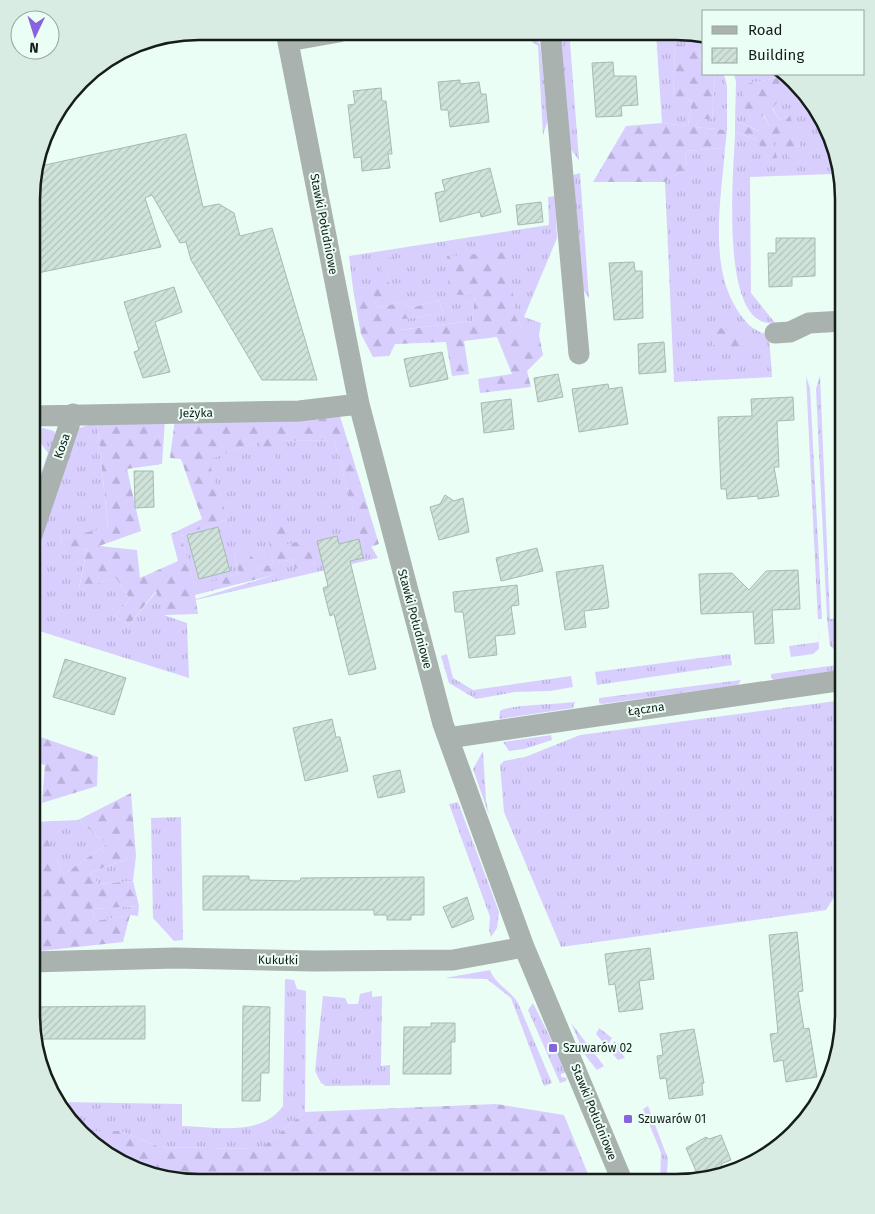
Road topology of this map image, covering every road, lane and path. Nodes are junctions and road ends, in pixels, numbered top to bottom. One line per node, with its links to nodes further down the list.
1 (288, 40): 6 (street, Stawki Południowe)
2 (551, 40): 5 (street)
3 (835, 322): 4 (street)
4 (775, 333)
5 (579, 354)
6 (359, 404): 7 (street, Jeżyka); 11 (street, Stawki Południowe)
7 (73, 414): 8 (street, Jeżyka); 9 (street, Kosa)
8 (40, 416)
9 (40, 511)
10 (835, 681): 11 (street, Łączna)
11 (448, 738): 12 (street, Stawki Południowe)
12 (524, 947): 13 (street, Kukułki); 14 (street, Stawki Południowe)
13 (40, 962)
14 (619, 1174)

